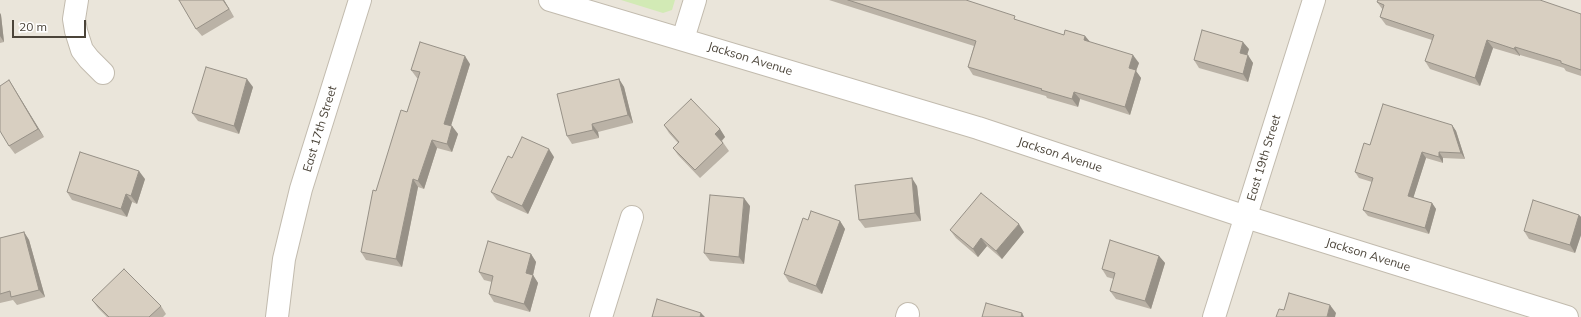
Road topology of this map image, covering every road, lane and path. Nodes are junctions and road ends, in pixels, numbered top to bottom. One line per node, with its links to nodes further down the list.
1 (77, 0): 7 (street)
2 (360, 0): 10 (street, East 17th Street)
3 (550, 0): 6 (street, Jackson Avenue)
4 (695, 0): 6 (street)
5 (1314, 0): 9 (street, East 19th Street)
6 (683, 39): 9 (street, Jackson Avenue)
7 (103, 73)
8 (632, 217): 11 (street)
9 (1246, 217): 12 (street, East 19th Street); 13 (street, Jackson Avenue)
10 (277, 317)
11 (601, 317)
12 (1214, 317)
13 (1567, 317)

